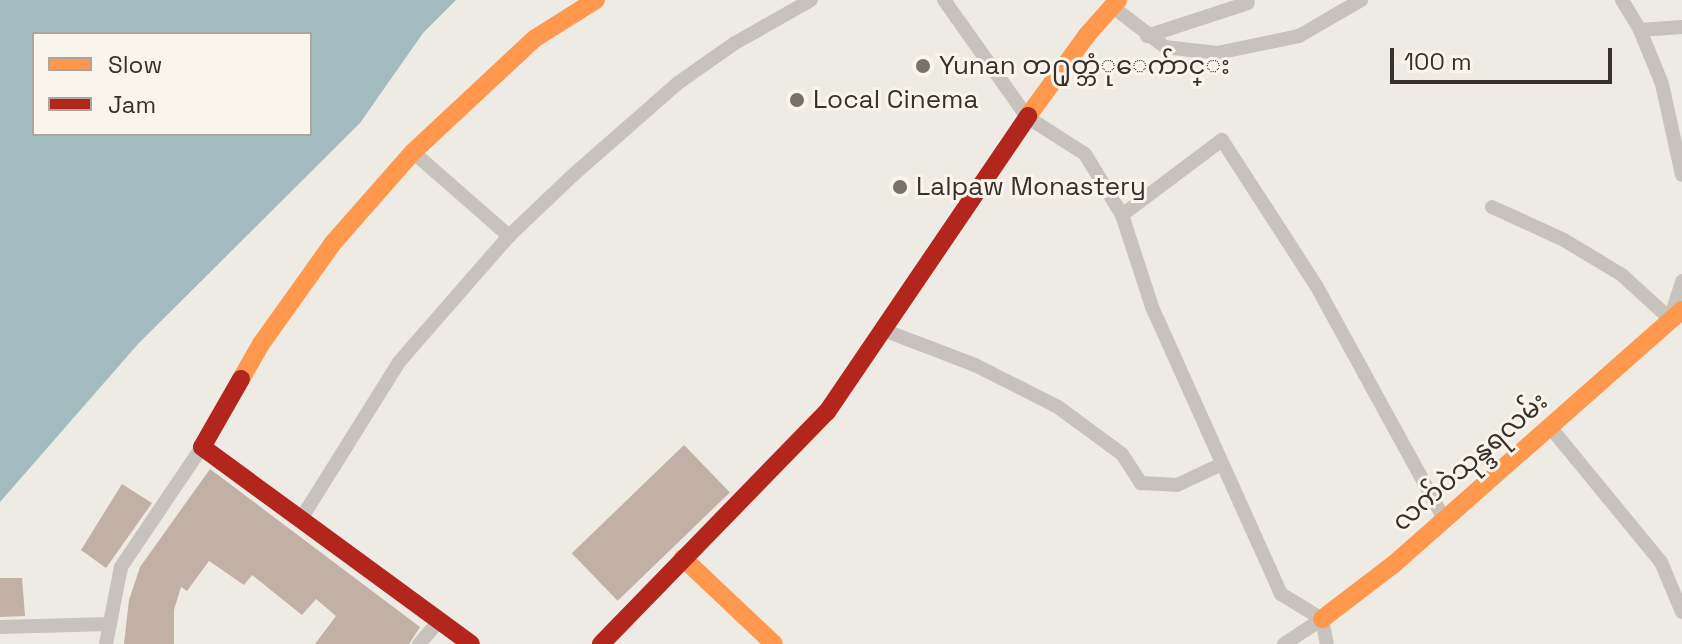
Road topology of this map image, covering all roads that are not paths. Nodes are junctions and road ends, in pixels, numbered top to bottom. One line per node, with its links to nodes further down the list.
1 (596, 0): 12 (street)
2 (811, 0): 16 (street)
3 (944, 0): 11 (street)
4 (1361, 0): 10 (street)
5 (1622, 0): 9 (street)
6 (1248, 3): 10 (street)
7 (1116, 4): 10 (street); 11 (street)
8 (1682, 27): 9 (street)
9 (1640, 30): 13 (street)
10 (1147, 36)
11 (1027, 117): 15 (street); 19 (street)
12 (413, 152): 16 (street); 21 (street)
13 (1682, 175)
14 (1492, 207): 18 (street)
15 (1122, 215): 22 (street); 24 (street)
16 (509, 236): 23 (street)
17 (1682, 281): 18 (street)
18 (1676, 314): 20 (street, လက်ဝဲသုန္ဒရလမ်း)
19 (886, 331): 22 (street); 25 (street)
20 (1550, 427): 24 (street, လက်ဝဲသုန္ဒရလမ်း); 26 (street)
21 (202, 447): 23 (street); 29 (street)
22 (1220, 465): 27 (street)
23 (301, 519): 28 (street)
24 (1444, 519): 27 (street, လက်ဝဲသုန္ဒရလမ်း)
25 (683, 558): 31 (street); 35 (street)
26 (1682, 612)
27 (1322, 619): 36 (street, လက်ဝဲသုန္ဒရလမ်း); 37 (street)
28 (439, 621): 33 (street); 34 (street)
29 (110, 624): 30 (street); 32 (street)
30 (0, 627)
31 (607, 638)
32 (106, 644)
33 (419, 644)
34 (471, 644)
35 (774, 644)
36 (1284, 644)
37 (1327, 644)

